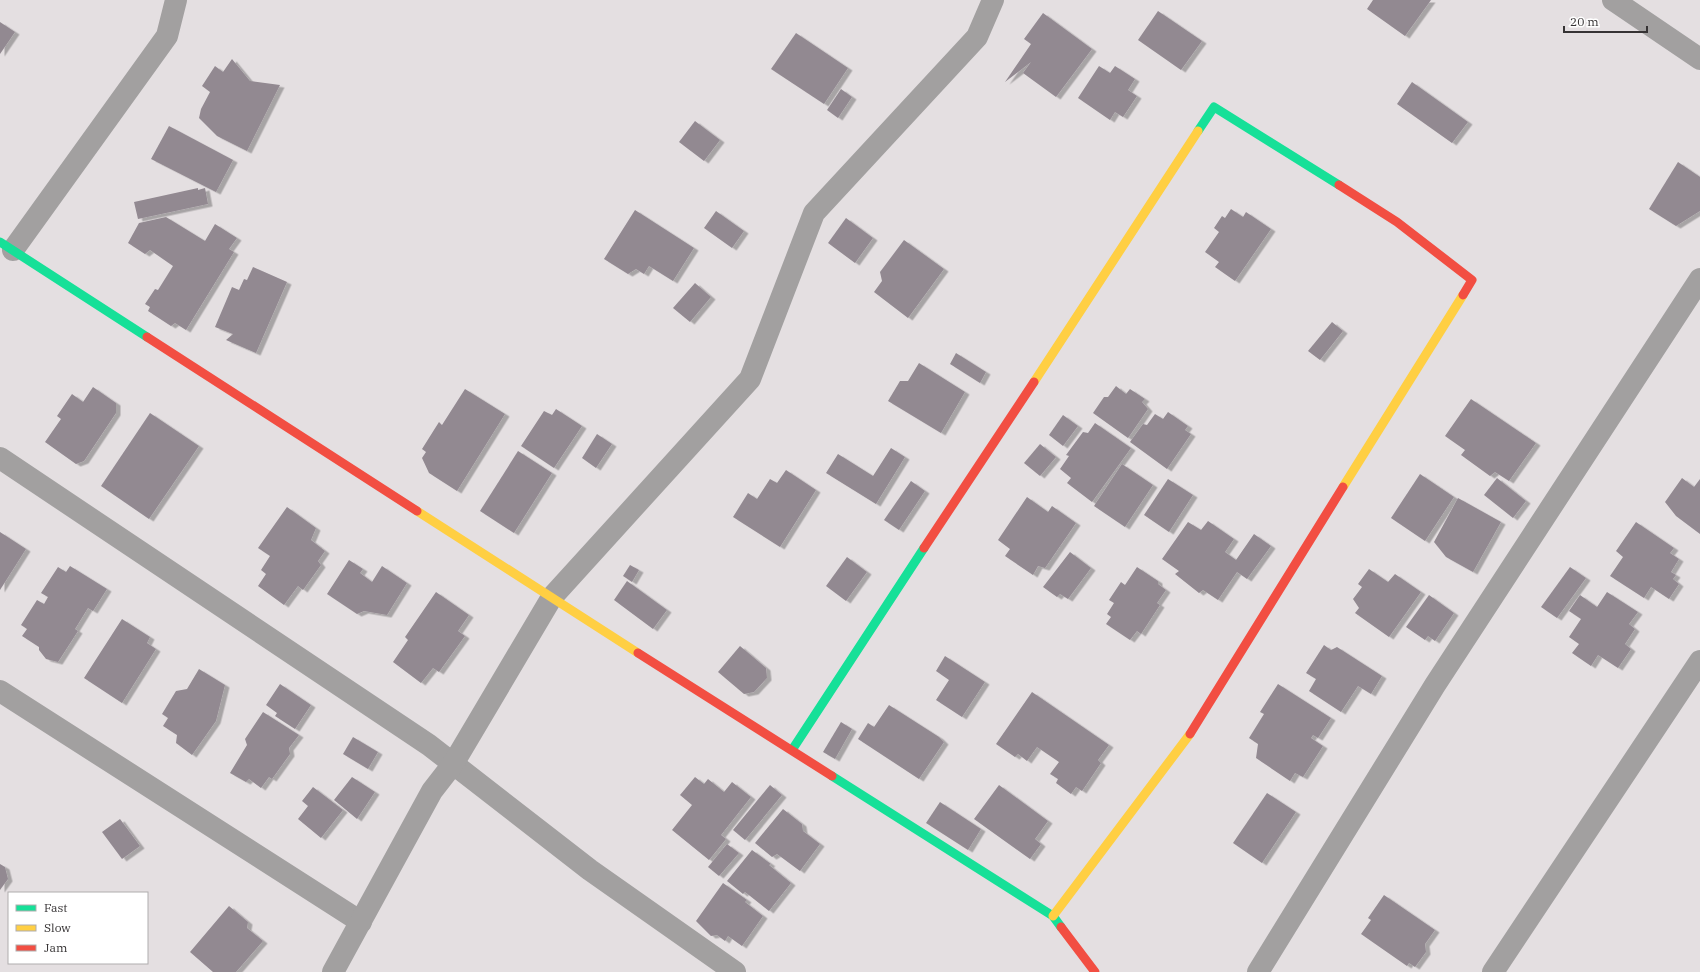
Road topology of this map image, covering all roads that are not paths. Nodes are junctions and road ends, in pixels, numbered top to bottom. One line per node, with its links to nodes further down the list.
1 (176, 0): 5 (street)
2 (993, 0): 8 (street)
3 (1613, 0): 4 (street)
4 (1700, 59)
5 (6, 246): 8 (street)
6 (1700, 279): 18 (street)
7 (0, 458): 12 (street)
8 (552, 597): 11 (street); 12 (street)
9 (1700, 661): 19 (street)
10 (0, 691): 14 (street)
11 (792, 750): 13 (street); 13 (street)
12 (453, 764): 14 (street); 16 (street)
13 (1053, 916): 17 (street)
14 (360, 922): 15 (street)
15 (333, 972)
16 (735, 972)
17 (1095, 972)
18 (1258, 972)
19 (1493, 972)

